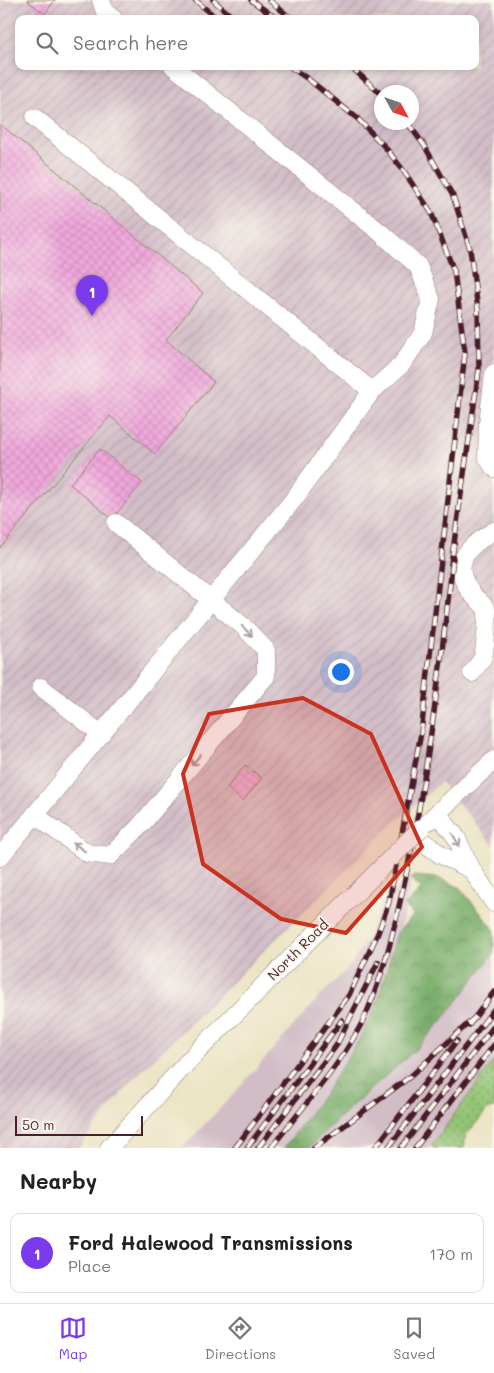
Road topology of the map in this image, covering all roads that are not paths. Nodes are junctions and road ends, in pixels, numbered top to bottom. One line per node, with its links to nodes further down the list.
1 (100, 0): 2 (street)
2 (109, 15)
3 (177, 70): 6 (street)
4 (36, 118): 6 (street)
5 (494, 373): 7 (street)
6 (372, 391): 10 (street)
7 (494, 468)
8 (116, 523): 10 (street)
9 (494, 531): 11 (street)
10 (209, 600): 13 (street); 16 (street, one-way to 16)
11 (472, 673)
12 (41, 687): 13 (street)
13 (101, 734): 16 (street)
14 (494, 760): 15 (street, North Road)
15 (437, 812): 17 (street, North Road); 19 (street, one-way to 19)
16 (35, 816): 18 (street)
17 (418, 834): 19 (street); 21 (street, North Road, bridge)
18 (0, 857)
19 (472, 870): 20 (street)
20 (494, 902)
21 (109, 1148)

